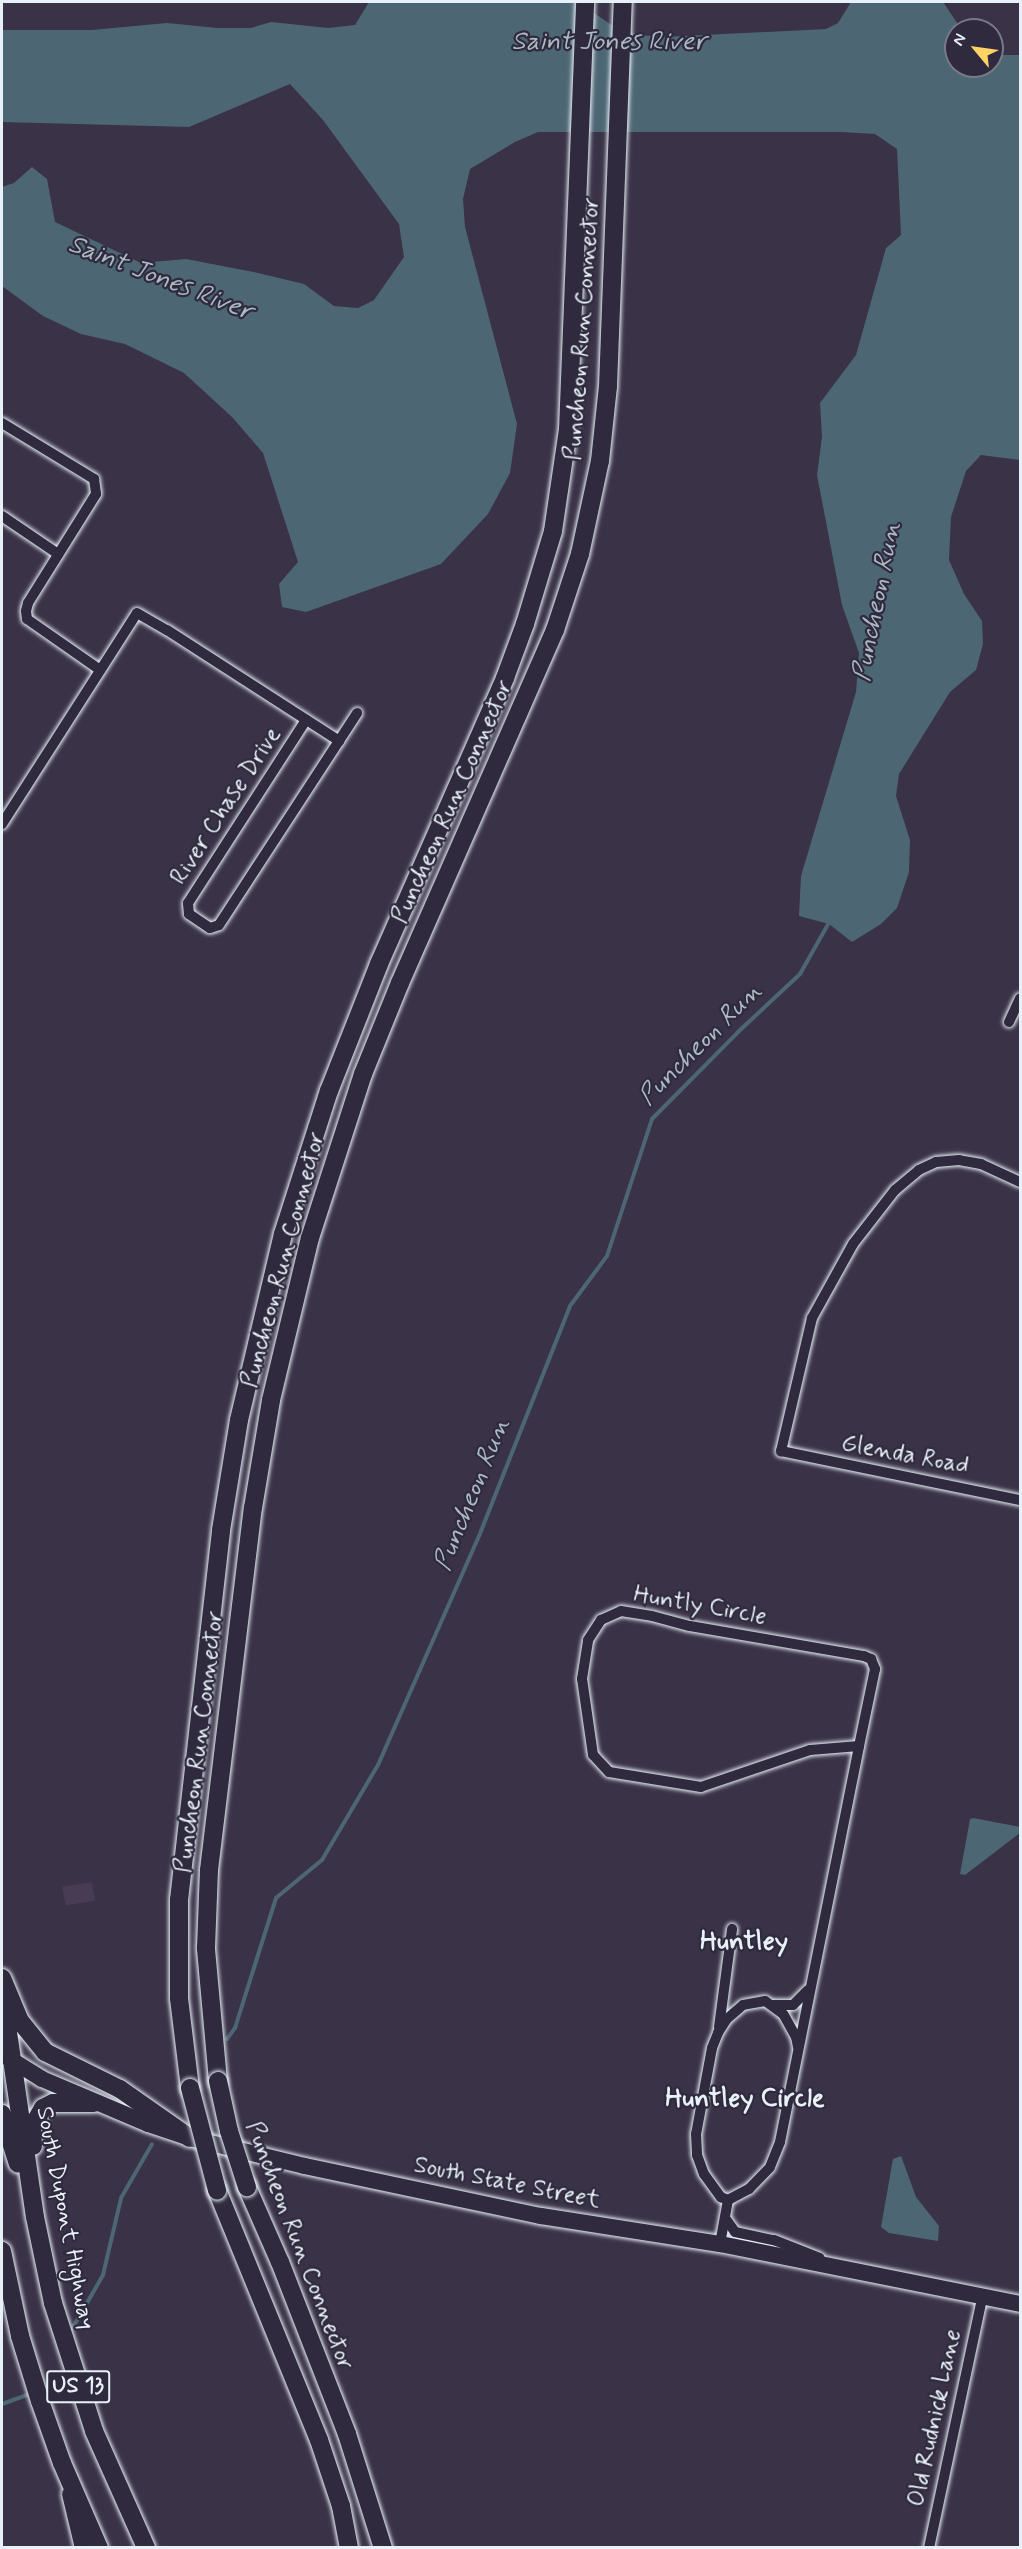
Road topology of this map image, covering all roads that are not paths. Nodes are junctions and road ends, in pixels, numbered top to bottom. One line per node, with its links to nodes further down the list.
1 (585, 2): 41 (highway, Puncheon Run Connector, bridge)
2 (623, 2): 42 (highway, Puncheon Run Connector, bridge)
3 (2, 423): 5 (street)
4 (2, 516): 5 (street)
5 (58, 554): 6 (street)
6 (100, 670): 8 (street, River Chase Drive); 10 (street)
7 (357, 713): 9 (street, River Chase Drive)
8 (306, 720): 9 (street, River Chase Drive); 9 (street, River Chase Drive)
9 (339, 741)
10 (2, 824)
11 (1020, 998): 12 (street)
12 (1009, 1022)
13 (1020, 1182): 14 (street, Glenda Road)
14 (1020, 1500)
15 (859, 1746): 15 (street, Huntly Circle); 18 (street, Huntly Circle)
16 (732, 1929): 21 (street, Huntly Circle)
17 (2, 1978): 27 (highway)
18 (813, 1979): 20 (street, Huntly Circle); 23 (street, Huntly Circle)
19 (2, 1991): 24 (highway, South Dupont Highway / US 13)
20 (774, 2005): 21 (street, Huntly Circle); 23 (street)
21 (718, 2033): 28 (street, Huntly Circle)
22 (2, 2041): 24 (highway)
23 (798, 2047): 28 (street, Huntly Circle)
24 (6, 2057): 25 (main road, South State Street); 29 (highway, South Dupont Highway / US 13)
25 (94, 2103): 27 (main road, South State Street); 35 (highway)
26 (2, 2114): 29 (highway)
27 (190, 2138): 31 (main road, South State Street)
28 (728, 2200): 30 (street)
29 (35, 2217): 35 (highway, South Dupont Highway / US 13)
30 (725, 2218): 31 (street); 33 (street)
31 (720, 2244): 33 (main road, South State Street)
32 (2, 2251): 37 (highway, US 13)
33 (854, 2271): 34 (main road, South State Street)
34 (982, 2298): 36 (main road, South State Street); 43 (street, Old Rudnick Lane)
35 (53, 2303): 40 (highway, South Dupont Highway / US 13)
36 (1020, 2304)
37 (62, 2463): 38 (street); 39 (highway, US 13)
38 (82, 2547)
39 (99, 2547)
40 (146, 2547)
41 (350, 2547)
42 (382, 2547)
43 (929, 2547)

